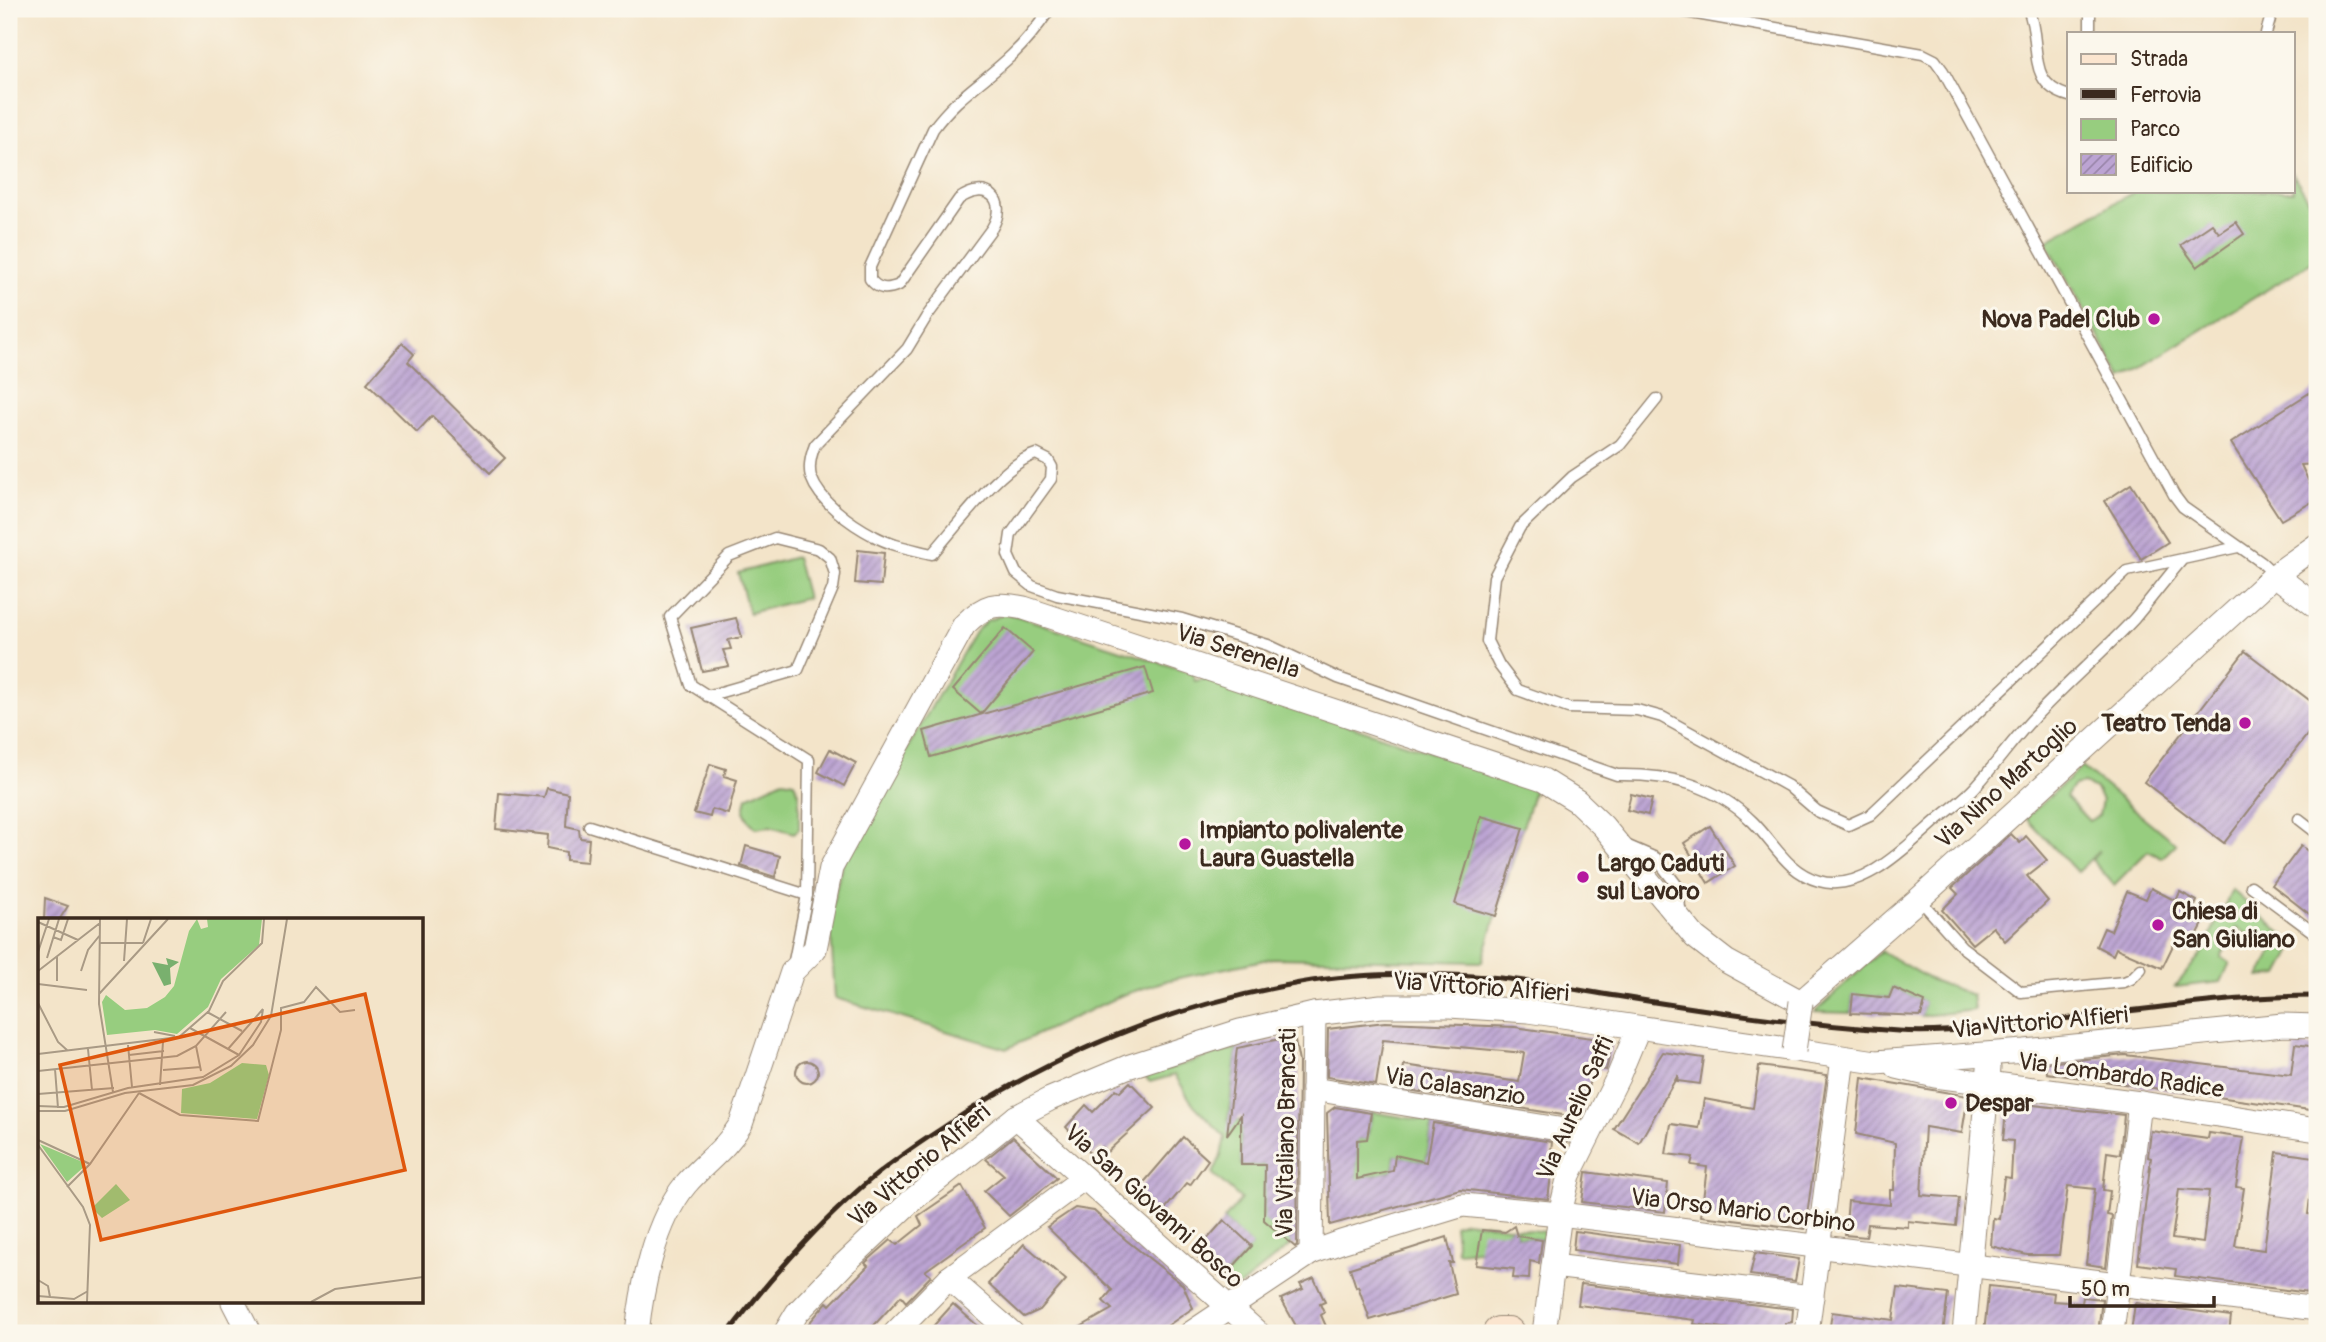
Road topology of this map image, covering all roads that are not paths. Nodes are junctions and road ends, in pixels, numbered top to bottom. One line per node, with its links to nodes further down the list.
1 (1050, 9): 12 (lane)
2 (1668, 9): 11 (lane)
3 (2028, 9): 8 (lane)
4 (2091, 9): 6 (lane)
5 (2273, 9): 7 (lane)
6 (2090, 32)
7 (2266, 32)
8 (2067, 95)
9 (1657, 399): 12 (lane)
10 (2317, 545): 13 (street, Via Nino Martoglio)
11 (2238, 547): 12 (lane); 13 (lane)
12 (2180, 561)
13 (2275, 575): 14 (street); 21 (street, Via Nino Martoglio)
14 (2317, 607)
15 (707, 696): 15 (lane); 20 (lane)
16 (2299, 819): 18 (lane)
17 (589, 826): 20 (lane)
18 (2317, 833)
19 (2251, 886): 22 (lane)
20 (807, 895): 24 (lane)
21 (1919, 899): 23 (lane); 25 (street, Via Nino Martoglio)
22 (2317, 935)
23 (2141, 970)
24 (792, 971): 25 (street, Via Serenella); 54 (street)
25 (1801, 1002): 29 (street, bridge)
26 (1314, 1014): 28 (street, Via Vittorio Alfieri); 36 (street, Via Vitaliano Brancati); 38 (street, Via Vittorio Alfieri)
27 (2317, 1026): 30 (street, Via Vittorio Alfieri)
28 (1638, 1029): 29 (street, Via Vittorio Alfieri); 40 (street, Via Aurelio Saffi)
29 (1794, 1051): 32 (street, Via Vittorio Alfieri)
30 (2025, 1051): 31 (street, Via Vittorio Alfieri); 35 (street)
31 (1989, 1053): 33 (street, Via Vittorio Alfieri); 34 (street)
32 (1843, 1058): 33 (street, Via Vittorio Alfieri); 43 (street)
33 (1877, 1062): 34 (street, Via Lombardo Radice)
34 (1988, 1083): 35 (street, Via Lombardo Radice); 45 (street)
35 (2026, 1088): 37 (street, Via Lombardo Radice)
36 (1313, 1089): 40 (street, Via Calasanzio); 44 (street, Via Vitaliano Brancati)
37 (2140, 1103): 39 (street, Via Lombardo Radice); 48 (street)
38 (1016, 1117): 41 (street, Via San Giovanni Bosco); 55 (street, Via Vittorio Alfieri)
39 (2317, 1130)
40 (1589, 1134): 42 (street, Via Aurelio Saffi)
41 (1084, 1178): 47 (street); 51 (street, Via San Giovanni Bosco)
42 (1560, 1214): 43 (street, Via Orso Mario Corbino); 44 (street, Via Orso Mario Corbino); 46 (street, Via Aurelio Saffi)
43 (1818, 1246): 45 (street, Via Orso Mario Corbino); 49 (street)
44 (1311, 1253): 51 (street, Via Orso Mario Corbino)
45 (1970, 1265): 48 (street, Via Orso Mario Corbino); 64 (street)
46 (1553, 1266): 49 (street); 62 (street, Via Aurelio Saffi)
47 (949, 1278): 56 (street); 57 (street)
48 (2118, 1284): 52 (street, Via Orso Mario Corbino); 65 (street)
49 (1812, 1297): 63 (street)
50 (234, 1304): 53 (street)
51 (1228, 1307): 58 (street, Via Orso Mario Corbino); 59 (street, Via San Giovanni Bosco)
52 (2317, 1310)
53 (249, 1333)
54 (637, 1333)
55 (785, 1333)
56 (895, 1333)
57 (1012, 1333)
58 (1191, 1333)
59 (1258, 1333)
60 (1499, 1333): 61 (main road)
61 (1508, 1333)
62 (1544, 1333)
63 (1807, 1333)
64 (1964, 1333)
65 (2112, 1333)

